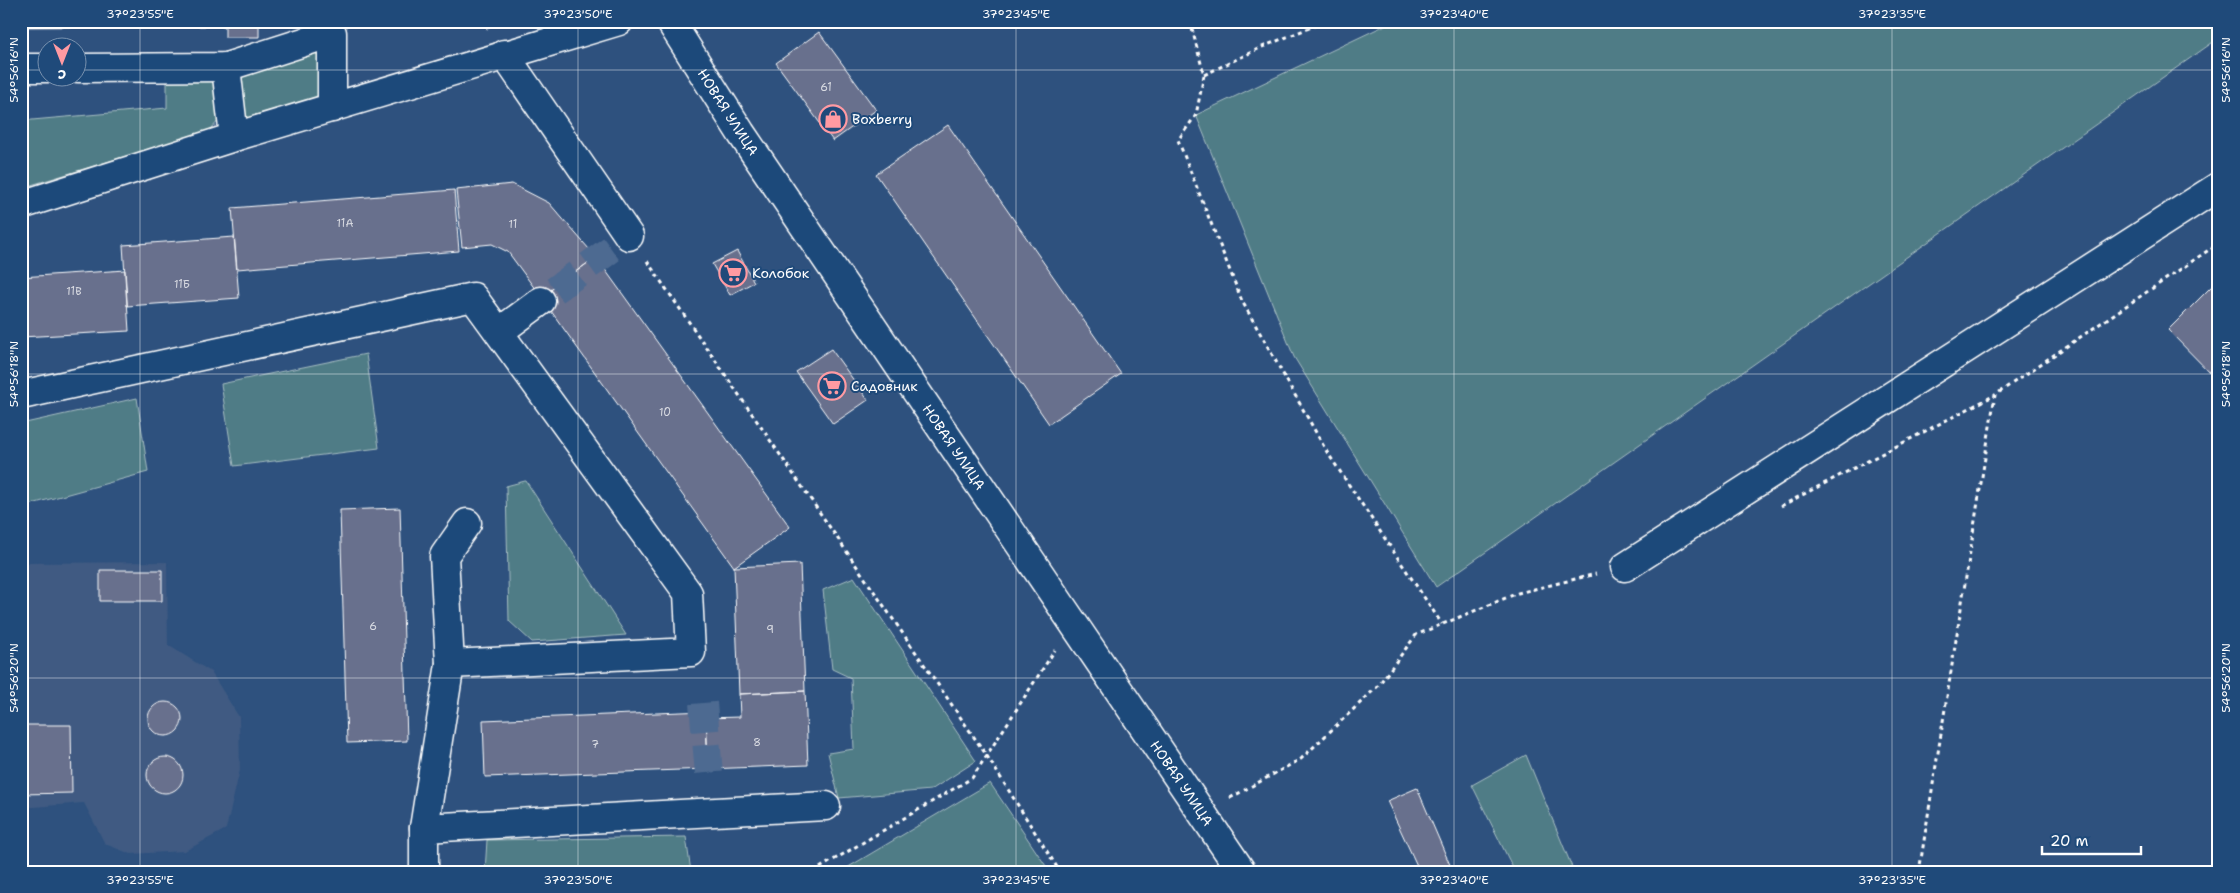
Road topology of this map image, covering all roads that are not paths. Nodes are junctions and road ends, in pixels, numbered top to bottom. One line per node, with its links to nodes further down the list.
1 (619, 21): 4 (street)
2 (670, 21): 23 (street, НОВАЯ УЛИЦА)
3 (332, 27): 5 (street); 9 (street)
4 (504, 54): 9 (street); 13 (street)
5 (226, 67): 8 (street); 10 (street)
6 (21, 68): 7 (street)
7 (38, 68)
8 (88, 68)
9 (332, 108): 10 (street)
10 (234, 137): 12 (street)
11 (2219, 186): 18 (street)
12 (21, 205)
13 (629, 236)
14 (541, 301): 15 (street)
15 (499, 332): 16 (street); 19 (street)
16 (21, 395)
17 (468, 523): 19 (street)
18 (1625, 567)
19 (450, 664): 21 (street)
20 (826, 806): 21 (street)
21 (424, 828): 22 (street)
22 (424, 872)
23 (1242, 872)

